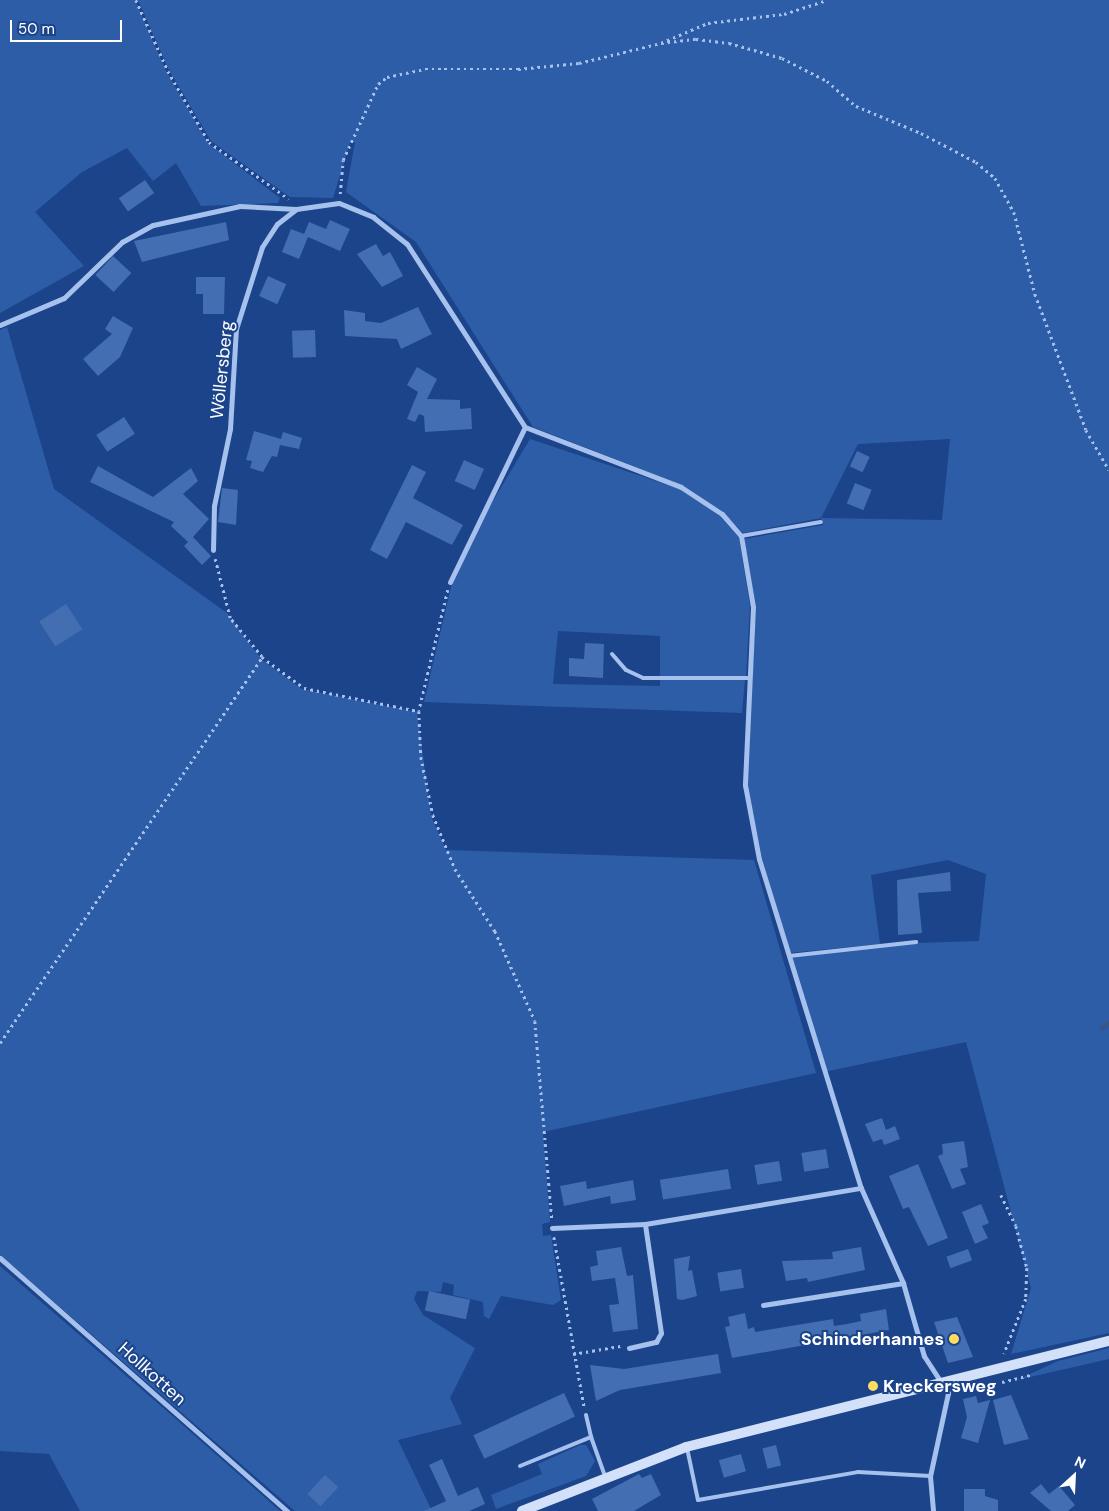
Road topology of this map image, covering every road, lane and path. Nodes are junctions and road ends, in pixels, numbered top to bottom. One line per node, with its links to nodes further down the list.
1 (136, 0): 5 (path)
2 (827, 0): 3 (path)
3 (661, 43): 4 (path); 8 (path)
4 (339, 203): 5 (street); 7 (street)
5 (296, 209): 6 (street); 11 (street, Wöllersberg)
6 (0, 325)
7 (525, 427): 10 (street); 12 (street)
8 (1109, 470)
9 (821, 522): 10 (lane)
10 (741, 536): 15 (street)
11 (213, 550): 14 (path)
12 (450, 582): 16 (path)
13 (612, 654): 15 (lane)
14 (262, 657): 16 (path); 19 (path)
15 (748, 678): 18 (street)
16 (418, 711): 23 (path)
17 (916, 942): 18 (lane)
18 (787, 956): 20 (street)
19 (0, 1043)
20 (862, 1188): 22 (street); 25 (street)
21 (1001, 1195): 30 (path)
22 (645, 1224): 23 (street); 28 (street)
23 (552, 1228): 29 (path)
24 (0, 1258): 38 (street, Hollkotten)
25 (903, 1284): 26 (street); 31 (street)
26 (763, 1305)
27 (1109, 1341): 30 (main road)
28 (629, 1348): 29 (path)
29 (573, 1354): 32 (path)
30 (1011, 1368): 31 (main road)
31 (941, 1382): 34 (main road); 37 (street)
32 (586, 1415): 33 (lane)
33 (590, 1438): 35 (lane); 36 (lane)
34 (686, 1447): 36 (main road); 37 (lane)
35 (520, 1466)
36 (606, 1476): 39 (main road)
37 (930, 1476): 40 (street)
38 (287, 1511)
39 (522, 1511)
40 (933, 1511)

